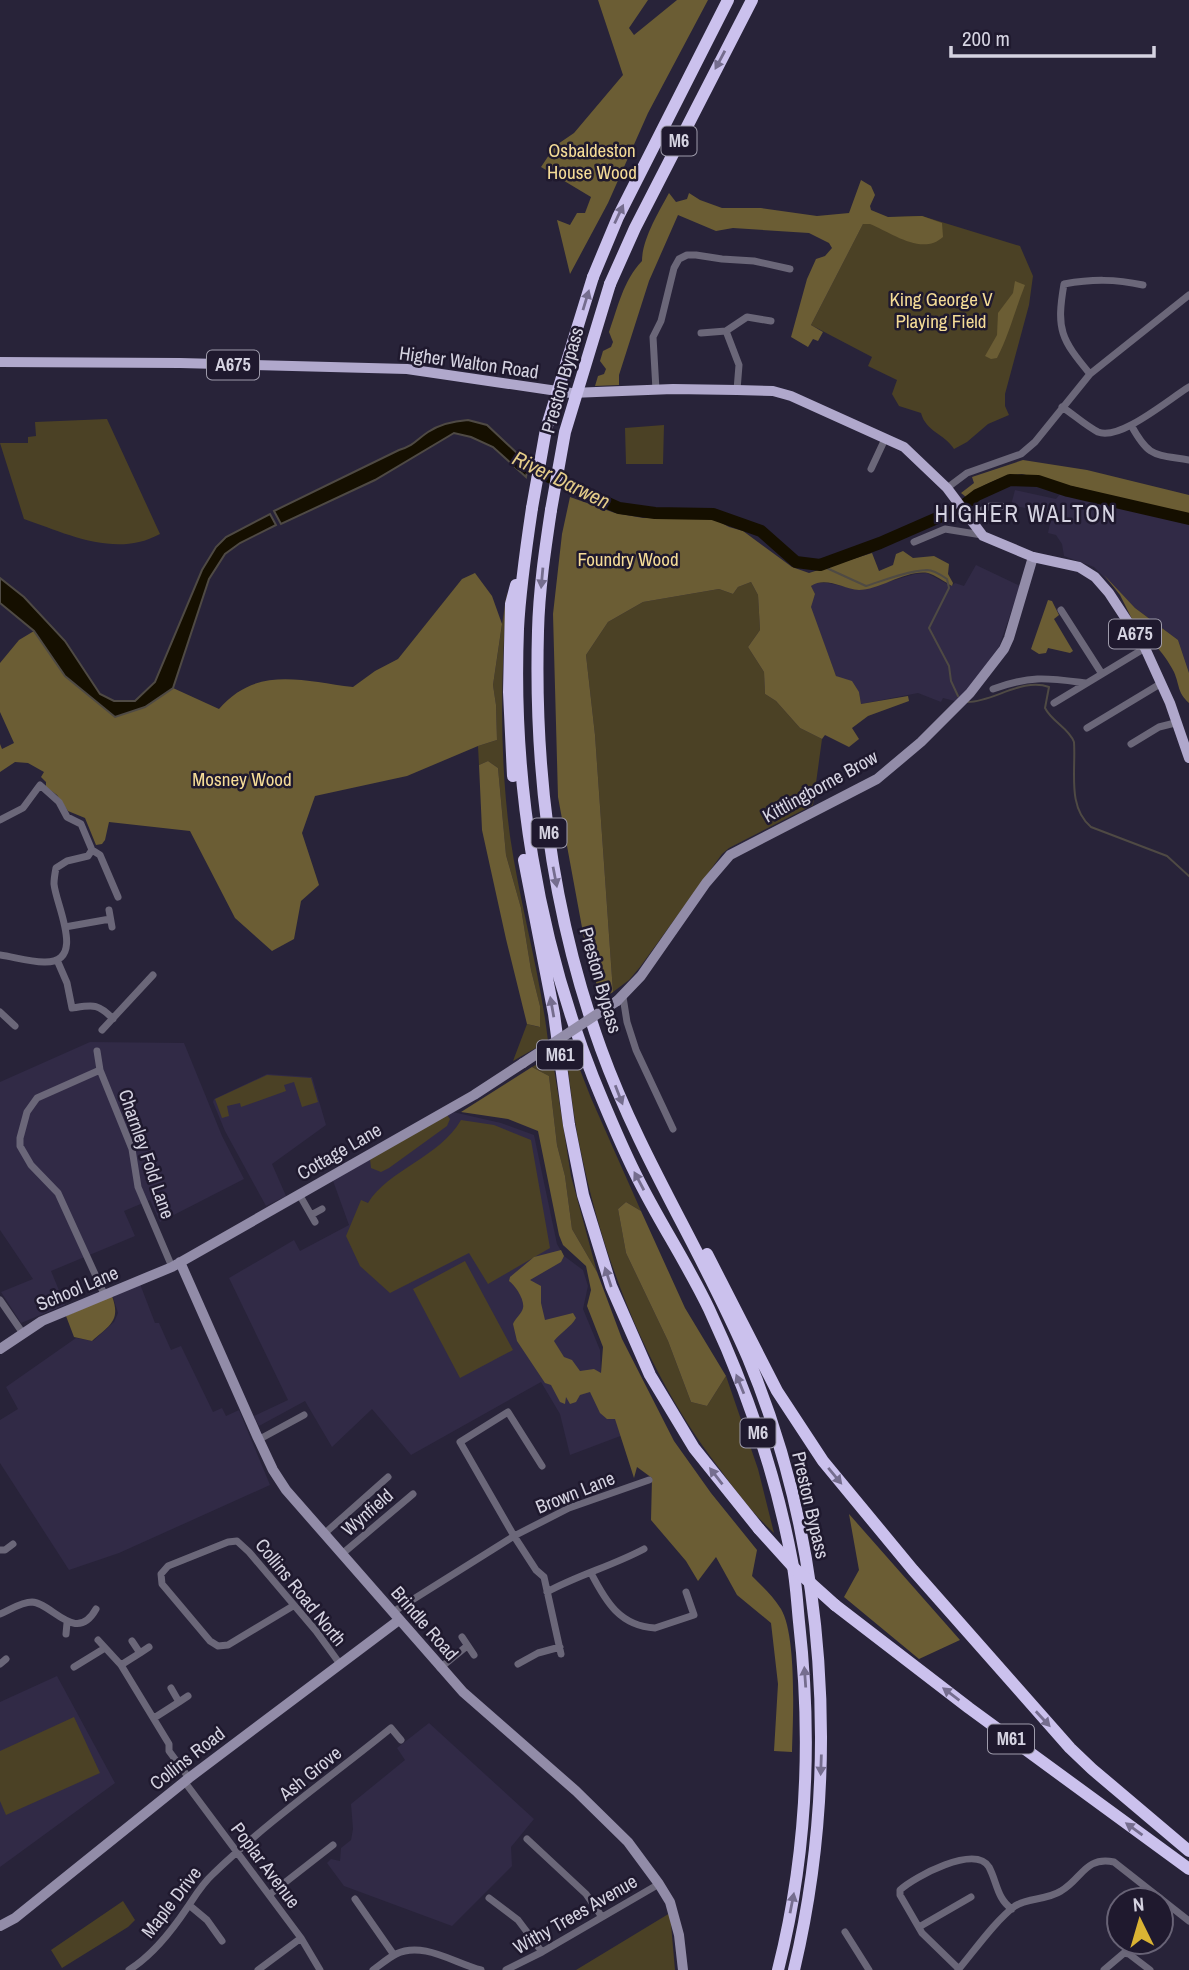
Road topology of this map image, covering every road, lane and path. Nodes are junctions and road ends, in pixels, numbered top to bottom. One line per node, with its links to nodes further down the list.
1 (728, 0): 23 (highway, Preston Bypass / M6, one-way to 1, bridge)
2 (752, 0): 54 (highway, Preston Bypass / M6, one-way to 54, bridge)
3 (790, 269): 12 (street)
4 (1143, 285): 10 (street)
5 (1189, 295): 10 (street)
6 (771, 321): 7 (street)
7 (726, 331): 8 (street); 13 (street)
8 (701, 333)
9 (0, 362): 12 (main road, Higher Walton Road / A675)
10 (1090, 374): 14 (street)
11 (1189, 387): 15 (street)
12 (656, 390): 13 (main road, Higher Walton Road / A675)
13 (737, 390): 16 (main road, Higher Walton Road / A675)
14 (1062, 407): 15 (street); 19 (street)
15 (1131, 425): 17 (street)
16 (885, 439): 18 (street); 19 (main road, Higher Walton Road / A675)
17 (1189, 460)
18 (872, 469)
19 (947, 488): 21 (main road, A675)
20 (1014, 509): 21 (street)
21 (970, 522): 22 (main road, A675)
22 (983, 536): 24 (street); 25 (main road, A675)
23 (528, 537): 108 (highway, M61, one-way to 23, bridge); 135 (highway, Preston Bypass / M6, one-way to 23)
24 (914, 542)
25 (1033, 557): 27 (main road, A675); 45 (street, Kittlingborne Brow)
26 (1060, 610): 28 (street)
27 (1145, 648): 28 (street); 30 (main road, A675)
28 (1102, 674): 29 (street)
29 (1086, 683): 31 (street); 32 (street)
30 (1160, 684): 33 (main road, A675); 34 (street)
31 (993, 689)
32 (1054, 704)
33 (1175, 723): 35 (street); 36 (main road, A675)
34 (1087, 729)
35 (1131, 744)
36 (1189, 758)
37 (0, 820): 38 (street)
38 (92, 850): 39 (street); 41 (street)
39 (118, 897)
40 (111, 919): 41 (street)
41 (65, 927): 43 (street)
42 (0, 955): 43 (street)
43 (57, 960): 47 (street)
44 (153, 975): 47 (street)
45 (620, 999): 51 (street, Kittlingborne Brow, bridge); 53 (street)
46 (0, 1012): 48 (street)
47 (113, 1020): 49 (street)
48 (15, 1026)
49 (102, 1030)
50 (97, 1051): 52 (street, Charnley Fold Lane)
51 (523, 1063): 55 (street, Cottage Lane)
52 (100, 1070): 57 (street, Charnley Fold Lane); 58 (street)
53 (673, 1129)
54 (639, 1143): 106 (highway, M61, one-way to 106); 136 (highway, Preston Bypass / M6, one-way to 136)
55 (299, 1194): 56 (street); 57 (street, Cottage Lane)
56 (322, 1209)
57 (176, 1265): 58 (street, School Lane); 63 (street, Brindle Road)
58 (105, 1296): 60 (street, School Lane)
59 (0, 1300): 60 (street)
60 (22, 1332): 61 (street, School Lane)
61 (0, 1349)
62 (304, 1415): 63 (street)
63 (258, 1440): 68 (street, Brindle Road)
64 (542, 1466): 69 (street)
65 (388, 1476): 68 (street)
66 (649, 1480): 69 (street, Brown Lane)
67 (413, 1494): 74 (street, Wynfield)
68 (324, 1534): 74 (street, Brindle Road)
69 (514, 1536): 77 (street); 82 (street, Brown Lane)
70 (13, 1544): 72 (street)
71 (644, 1549): 73 (street)
72 (0, 1550)
73 (636, 1553): 75 (street); 76 (street)
74 (342, 1554): 82 (street, Brindle Road)
75 (640, 1562)
76 (591, 1573): 77 (street); 78 (street)
77 (547, 1592): 94 (street)
78 (687, 1592)
79 (293, 1605): 79 (street, Collins Road North); 93 (street, Collins Road North)
80 (96, 1609): 83 (street)
81 (0, 1614): 83 (street)
82 (396, 1616): 93 (street, Collins Road); 97 (street, Brindle Road)
83 (67, 1623): 84 (street)
84 (66, 1634)
85 (462, 1637): 88 (street)
86 (98, 1640): 90 (street, Poplar Avenue)
87 (132, 1641): 91 (street)
88 (467, 1646): 92 (street); 97 (street)
89 (149, 1647): 91 (street)
90 (105, 1648): 95 (street, Poplar Avenue); 96 (street)
91 (140, 1653): 95 (street)
92 (474, 1655)
93 (340, 1664): 103 (street, Collins Road)
94 (518, 1664)
95 (121, 1665): 101 (street, Poplar Avenue)
96 (74, 1667)
97 (440, 1668): 109 (street, Brindle Road)
98 (171, 1688): 100 (street)
99 (188, 1696): 100 (street)
100 (179, 1702): 101 (street)
101 (154, 1718): 103 (street, Poplar Avenue)
102 (401, 1740): 107 (street, Ash Grove)
103 (186, 1780): 107 (street, Poplar Avenue); 118 (street, Collins Road)
104 (527, 1839): 116 (street)
105 (333, 1845): 110 (street)
106 (1189, 1851)
107 (237, 1852): 110 (street, Poplar Avenue); 114 (street, Maple Drive)
108 (1189, 1869)
109 (659, 1884): 116 (street, Withy Trees Avenue); 134 (street, Brindle Road)
110 (270, 1895): 121 (street, Poplar Avenue)
111 (971, 1897): 119 (street)
112 (489, 1898): 123 (street)
113 (355, 1899): 124 (street)
114 (190, 1905): 122 (street); 125 (street, Maple Drive)
115 (1012, 1909): 117 (street); 119 (street); 127 (street)
116 (602, 1917): 123 (street, Withy Trees Avenue)
117 (1189, 1921)
118 (0, 1926)
119 (919, 1927): 127 (street)
120 (845, 1931): 137 (street)
121 (300, 1938): 129 (street); 130 (street, Poplar Avenue)
122 (222, 1941)
123 (542, 1952): 133 (street, Withy Trees Avenue)
124 (394, 1955): 126 (street); 131 (street)
125 (143, 1966): 128 (street, Maple Drive)
126 (460, 1967): 132 (street)
127 (958, 1969)
128 (129, 1970)
129 (258, 1970)
130 (320, 1970)
131 (373, 1970)
132 (481, 1970)
133 (506, 1970)
134 (683, 1970)
135 (778, 1970)
136 (794, 1970)
137 (869, 1970)
138 (1104, 1970): 139 (street)
139 (1150, 1970)

